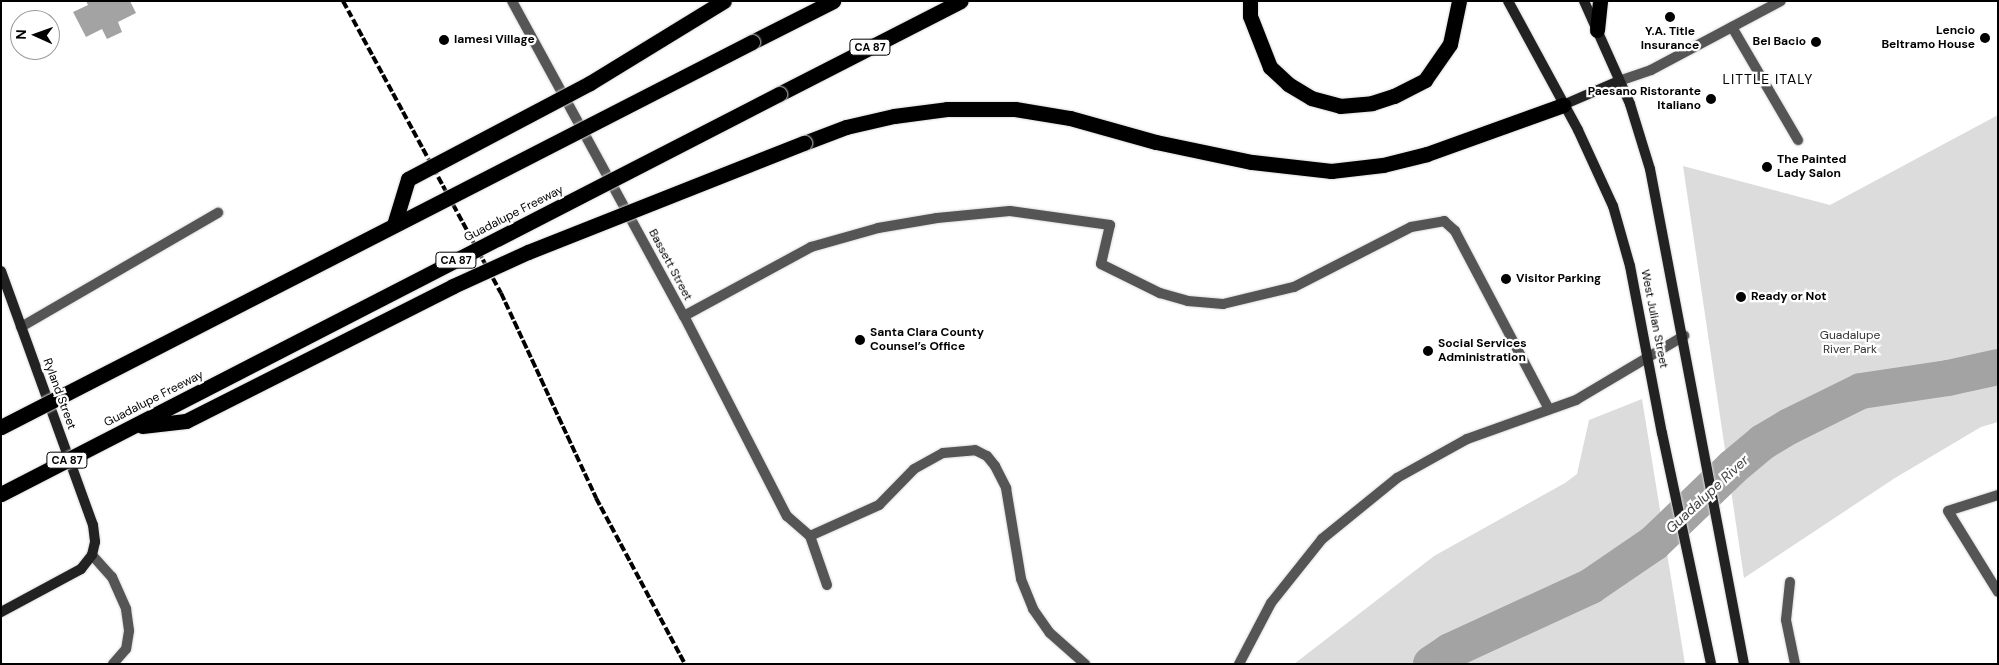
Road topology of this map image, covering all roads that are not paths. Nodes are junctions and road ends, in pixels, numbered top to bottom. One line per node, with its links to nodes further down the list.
1 (512, 1): 19 (street, Bassett Street)
2 (724, 1): 17 (highway, bridge)
3 (832, 1): 17 (highway, bridge)
4 (961, 1): 24 (highway, Guadalupe Freeway / CA 87, bridge)
5 (1250, 1): 6 (highway)
6 (1459, 1)
7 (1508, 1): 14 (main road, West Julian Street)
8 (1584, 1): 12 (main road, West Julian Street)
9 (1600, 1): 12 (highway)
10 (1781, 1): 11 (street)
11 (1732, 27): 13 (street); 15 (street)
12 (1597, 30): 13 (main road, West Julian Street)
13 (1619, 81): 14 (main road); 21 (main road, West Julian Street)
14 (1563, 106): 22 (main road, West Julian Street); 24 (highway, bridge)
15 (1798, 140)
16 (218, 213): 20 (street)
17 (394, 225): 25 (highway, bridge)
18 (1, 271): 20 (main road, Ryland Street)
19 (684, 316): 23 (street); 28 (street, Bassett Street)
20 (21, 327): 29 (main road, Ryland Street)
21 (1684, 336): 22 (street); 38 (main road, West Julian Street)
22 (1648, 358): 23 (street); 37 (main road, West Julian Street)
23 (1549, 410): 36 (street)
24 (134, 426): 26 (highway, Guadalupe Freeway / CA 87, bridge)
25 (1, 427)
26 (1, 494)
27 (1998, 495): 32 (street)
28 (810, 536): 31 (street); 35 (street)
29 (92, 555): 33 (main road); 34 (street)
30 (1790, 582): 39 (street)
31 (827, 585)
32 (1998, 592)
33 (1, 612)
34 (113, 664)
35 (1085, 664)
36 (1238, 664)
37 (1711, 664)
38 (1744, 664)
39 (1795, 664)

